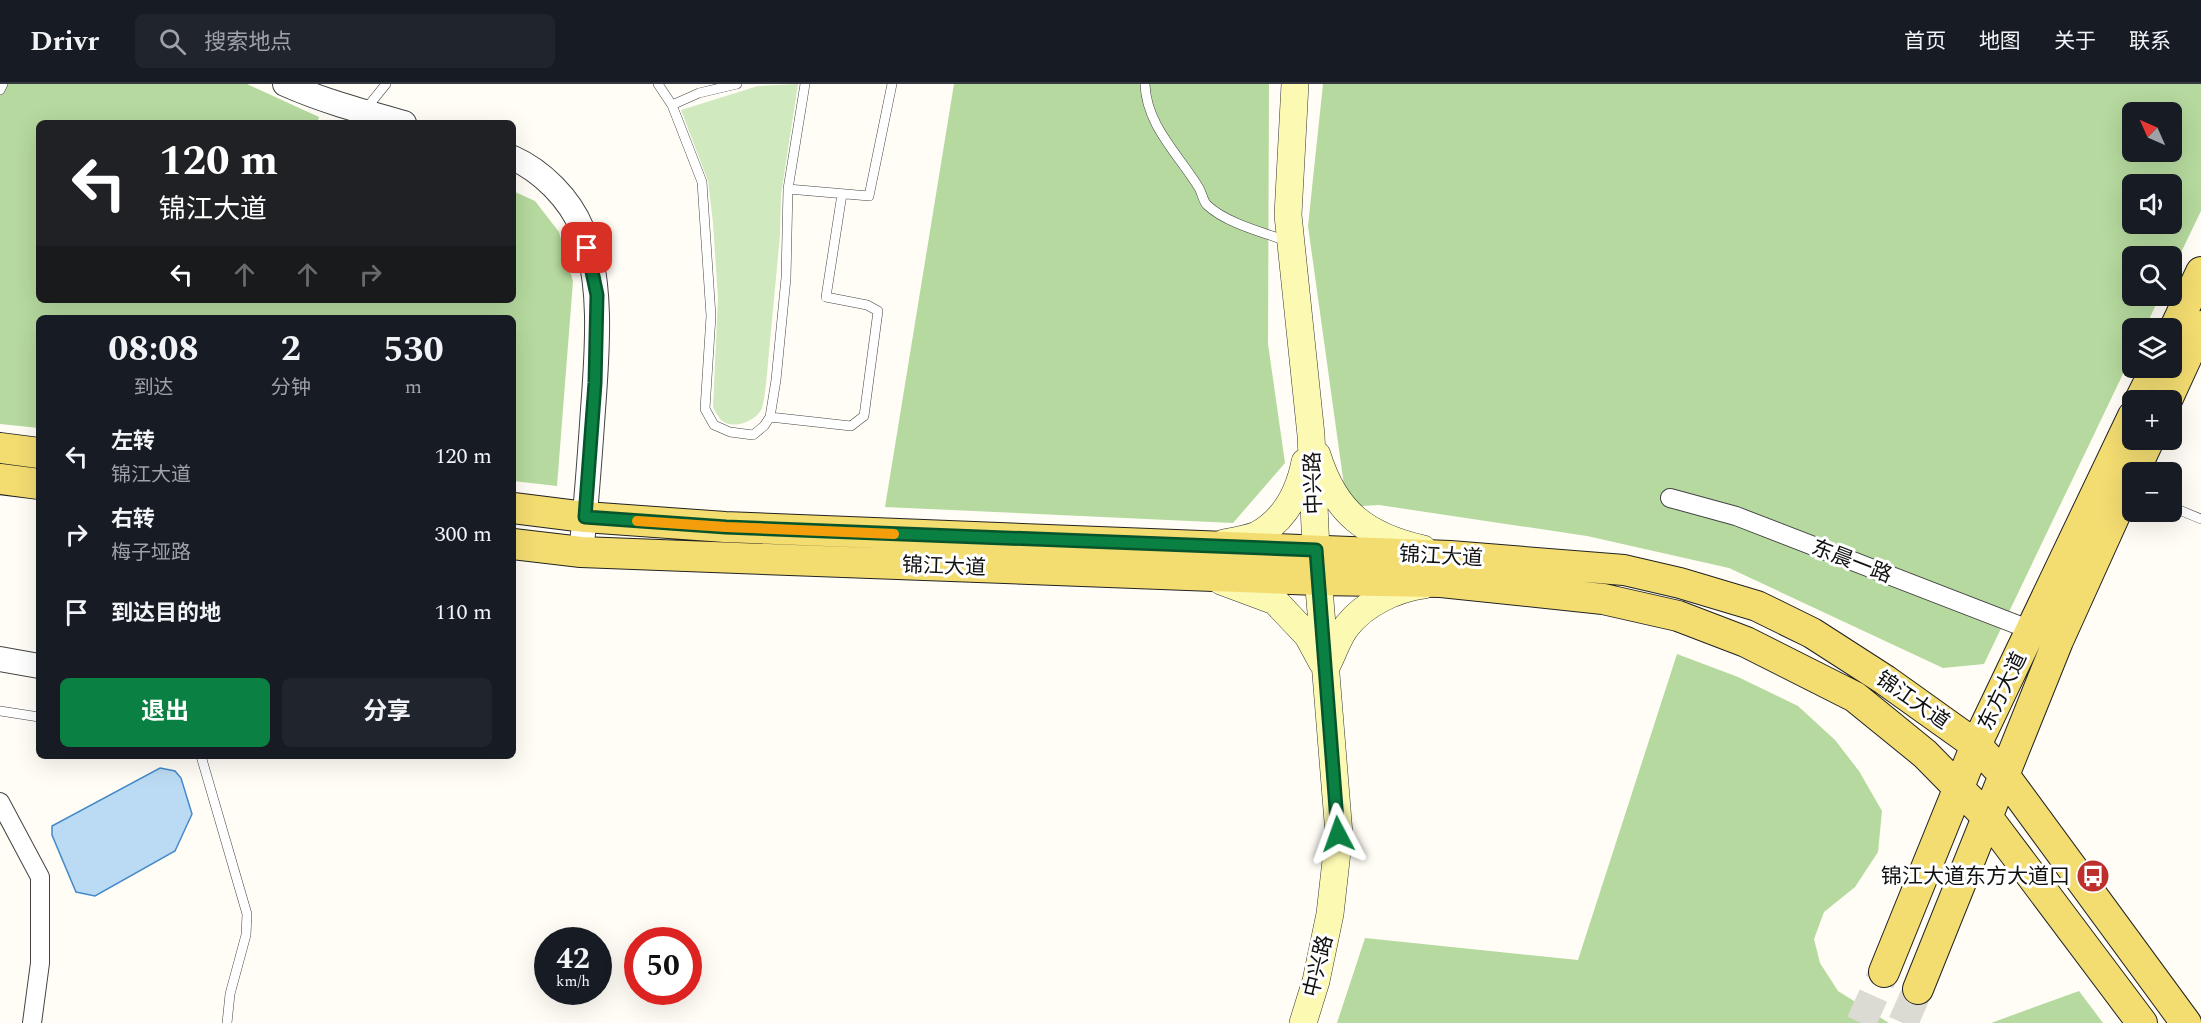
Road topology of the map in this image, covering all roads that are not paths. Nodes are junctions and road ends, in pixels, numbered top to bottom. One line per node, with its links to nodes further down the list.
1 (3, 84): 10 (lane)
2 (285, 84): 12 (street)
3 (386, 84): 12 (lane)
4 (658, 84): 11 (lane)
5 (737, 84): 11 (lane)
6 (805, 84): 15 (lane)
7 (892, 84): 16 (lane)
8 (1145, 84): 17 (lane)
9 (1295, 84): 17 (main road, 中兴路)
10 (0, 90)
11 (672, 105): 22 (lane)
12 (364, 112): 13 (street)
13 (393, 120)
14 (516, 159): 33 (street)
15 (788, 189): 16 (lane); 22 (lane)
16 (842, 194): 22 (lane)
17 (1291, 242): 23 (main road, 中兴路)
18 (2201, 272): 19 (main road)
19 (2179, 318)
20 (2201, 326): 21 (main road)
21 (2172, 390)
22 (770, 417)
23 (1311, 435): 36 (main road); 38 (main road, 中兴路); 39 (main road)
24 (2122, 439): 41 (main road, 东方大道)
25 (0, 448): 26 (main road)
26 (36, 453)
27 (0, 479): 28 (main road)
28 (36, 484)
29 (1670, 498): 41 (street, 东晨一路)
30 (2122, 500): 49 (main road, 东方大道)
31 (516, 508): 33 (main road, 锦江大道)
32 (2182, 511): 34 (lane)
33 (585, 517): 36 (main road, 锦江大道); 37 (street)
34 (2201, 519)
35 (516, 544): 37 (main road, 锦江大道)
36 (1207, 546): 38 (main road, 锦江大道)
37 (581, 552): 40 (main road, 锦江大道)
38 (1317, 565): 39 (main road, 锦江大道); 40 (main road, 锦江大道); 44 (main road, 中兴路)
39 (1446, 569): 44 (main road); 47 (main road, 锦江大道); 50 (main road, 锦江大道)
40 (1202, 575): 44 (main road)
41 (2031, 630): 47 (main road, 东方大道)
42 (0, 658): 43 (street)
43 (36, 665)
44 (1326, 669): 57 (main road, 中兴路)
45 (0, 711): 46 (lane)
46 (36, 717)
47 (1976, 745): 49 (main road, 锦江大道); 50 (main road, 东方大道)
48 (202, 759): 56 (lane)
49 (2004, 775): 52 (main road, 东方大道); 59 (main road, 锦江大道)
50 (1959, 788): 52 (main road, 锦江大道); 53 (main road, 东方大道)
51 (0, 802): 55 (street)
52 (1988, 819): 54 (main road, 东方大道); 58 (main road, 锦江大道)
53 (1884, 972)
54 (1918, 989)
55 (32, 1023)
56 (227, 1023)
57 (1303, 1023)
58 (2142, 1023)
59 (2186, 1023)

